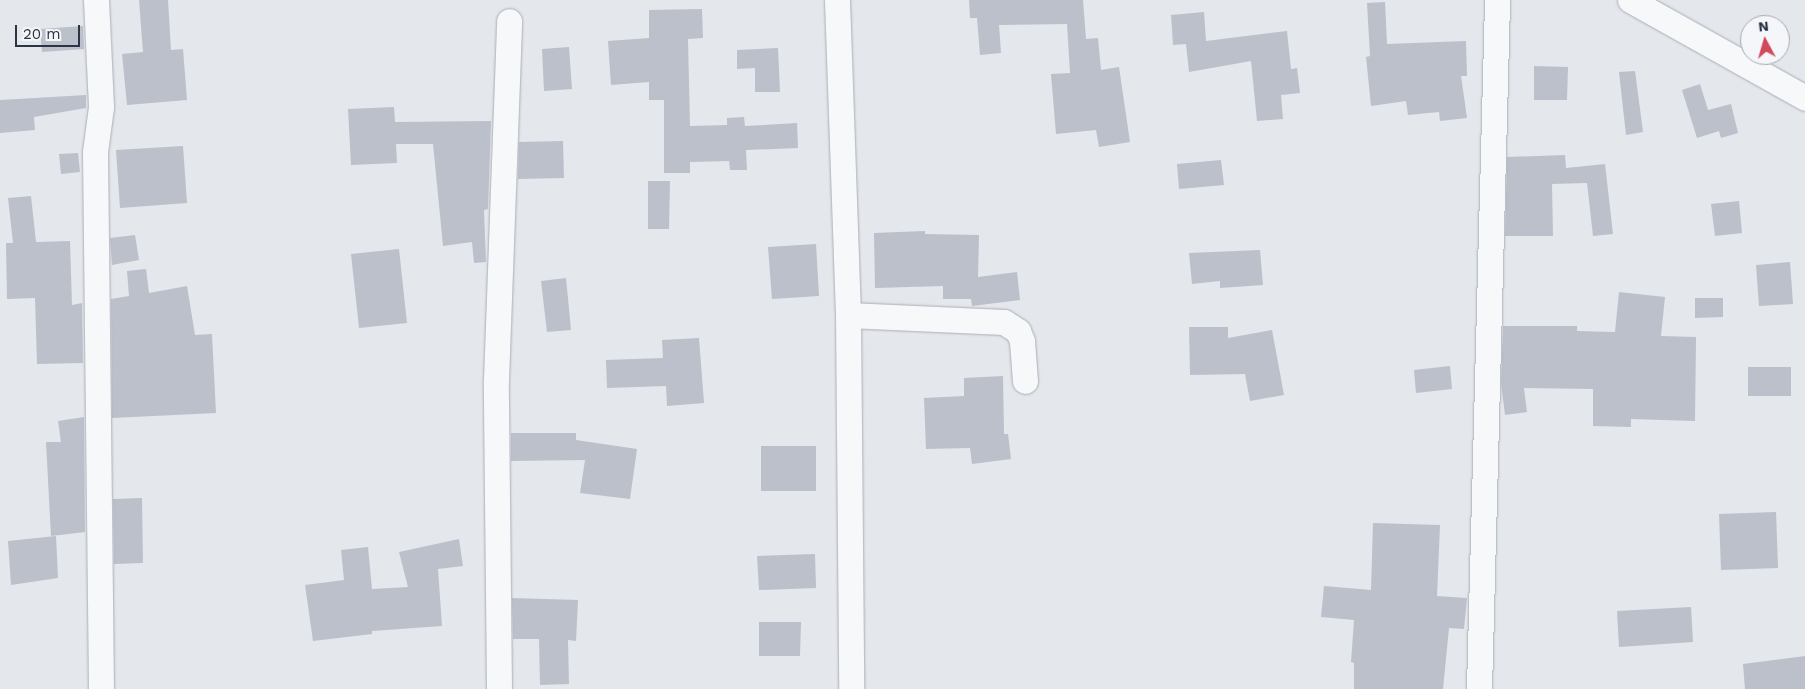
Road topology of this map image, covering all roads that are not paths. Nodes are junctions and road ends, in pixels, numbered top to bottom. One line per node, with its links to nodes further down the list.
1 (96, 0): 9 (street)
2 (837, 0): 7 (street)
3 (1497, 0): 12 (street)
4 (1630, 0): 6 (street)
5 (509, 21): 10 (street)
6 (1805, 98)
7 (848, 315): 8 (street); 11 (street)
8 (1025, 381)
9 (101, 689)
10 (500, 689)
11 (851, 689)
12 (1480, 689)

